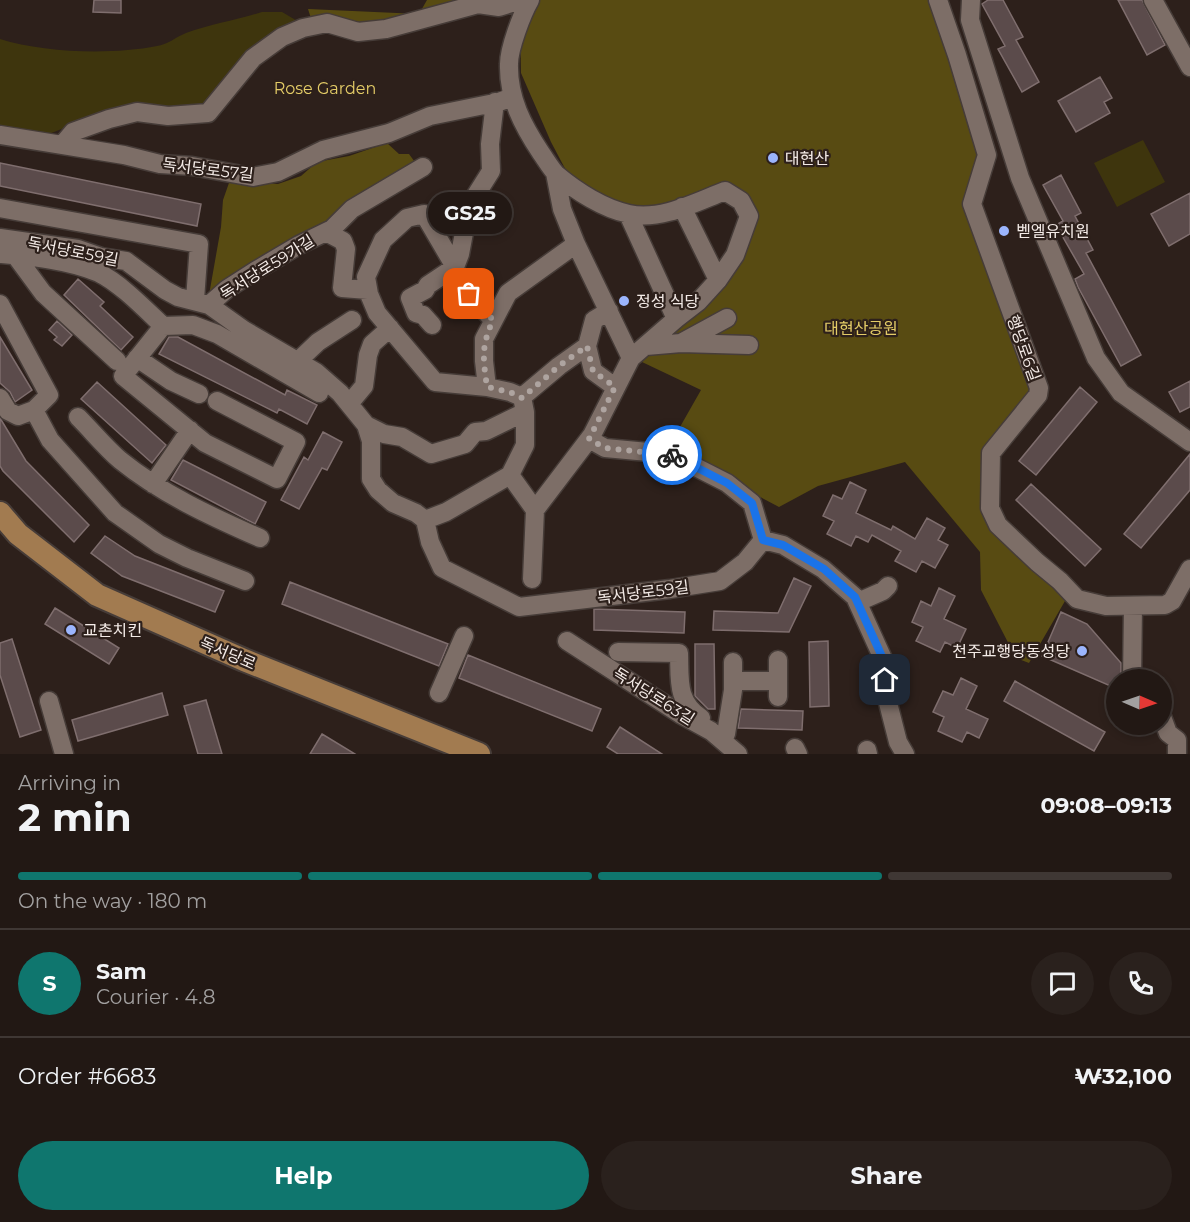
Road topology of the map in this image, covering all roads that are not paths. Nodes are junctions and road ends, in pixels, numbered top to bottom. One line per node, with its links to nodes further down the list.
1 (521, 0): 9 (street)
2 (530, 0): 7 (street)
3 (938, 0): 66 (street, 행당로6길)
4 (971, 0): 53 (street)
5 (1153, 0): 6 (street)
6 (1190, 67)
7 (504, 99): 9 (street, 독서당로57길); 11 (street); 19 (street)
8 (0, 135): 9 (street, 독서당로57길)
9 (63, 144)
10 (423, 166): 15 (street, 독서당로59가길)
11 (555, 174): 14 (street); 17 (street)
12 (682, 207): 14 (street); 20 (street); 20 (street)
13 (0, 208): 22 (street)
14 (628, 214): 26 (street)
15 (326, 232): 21 (street, 독서당로59가길); 22 (street, 독서당로59가길)
16 (0, 238): 22 (street, 독서당로59길)
17 (576, 244): 24 (street); 28 (street)
18 (8, 255): 30 (street); 39 (street)
19 (455, 267): 21 (street); 28 (street); 29 (street)
20 (718, 280): 26 (street)
21 (368, 290): 31 (street)
22 (202, 302): 38 (street, 독서당로59길)
23 (0, 304): 48 (street)
24 (609, 311): 34 (street); 37 (street)
25 (727, 318): 32 (street)
26 (675, 319): 35 (street)
27 (352, 320): 38 (street)
28 (493, 320): 40 (street)
29 (432, 325)
30 (164, 326): 36 (street); 42 (street)
31 (390, 328): 40 (street); 46 (street)
32 (681, 343): 33 (street); 35 (street)
33 (749, 345)
34 (587, 346): 41 (street); 47 (street)
35 (646, 346): 37 (street)
36 (137, 358): 43 (street); 51 (street)
37 (631, 358): 41 (street)
38 (298, 361): 46 (street, 독서당로59길)
39 (117, 362)
40 (487, 387): 47 (street)
41 (615, 387): 52 (street)
42 (319, 393)
43 (199, 394)
44 (0, 398): 48 (street)
45 (217, 401): 51 (street)
46 (349, 404): 50 (street, 독서당로59길)
47 (523, 405): 50 (street); 54 (street)
48 (34, 410): 63 (street)
49 (78, 417): 55 (street)
50 (366, 425): 58 (street, 독서당로59길)
51 (190, 430): 55 (street)
52 (589, 439): 56 (street); 60 (street)
53 (1190, 442)
54 (510, 475): 56 (street); 58 (street)
55 (153, 484): 59 (street)
56 (535, 510): 62 (street)
57 (0, 513): 79 (main road, 독서당로)
58 (425, 520): 60 (street, 독서당로59길)
59 (260, 538)
60 (763, 540): 65 (street)
61 (1190, 569): 66 (street, 행당로6길)
62 (532, 579)
63 (245, 581)
64 (888, 586): 65 (street)
65 (858, 602): 82 (street)
66 (1133, 606): 72 (street)
67 (464, 636): 74 (street)
68 (567, 641): 80 (street, 독서당로63길)
69 (618, 652): 76 (street)
70 (778, 660): 73 (street)
71 (733, 662): 73 (street)
72 (1132, 669)
73 (733, 681): 76 (street)
74 (439, 693)
75 (49, 701): 78 (street)
76 (726, 734): 81 (street)
77 (1171, 735): 83 (street)
78 (64, 754)
79 (479, 754)
80 (738, 754)
81 (751, 754)
82 (905, 754)
83 (1177, 754)

